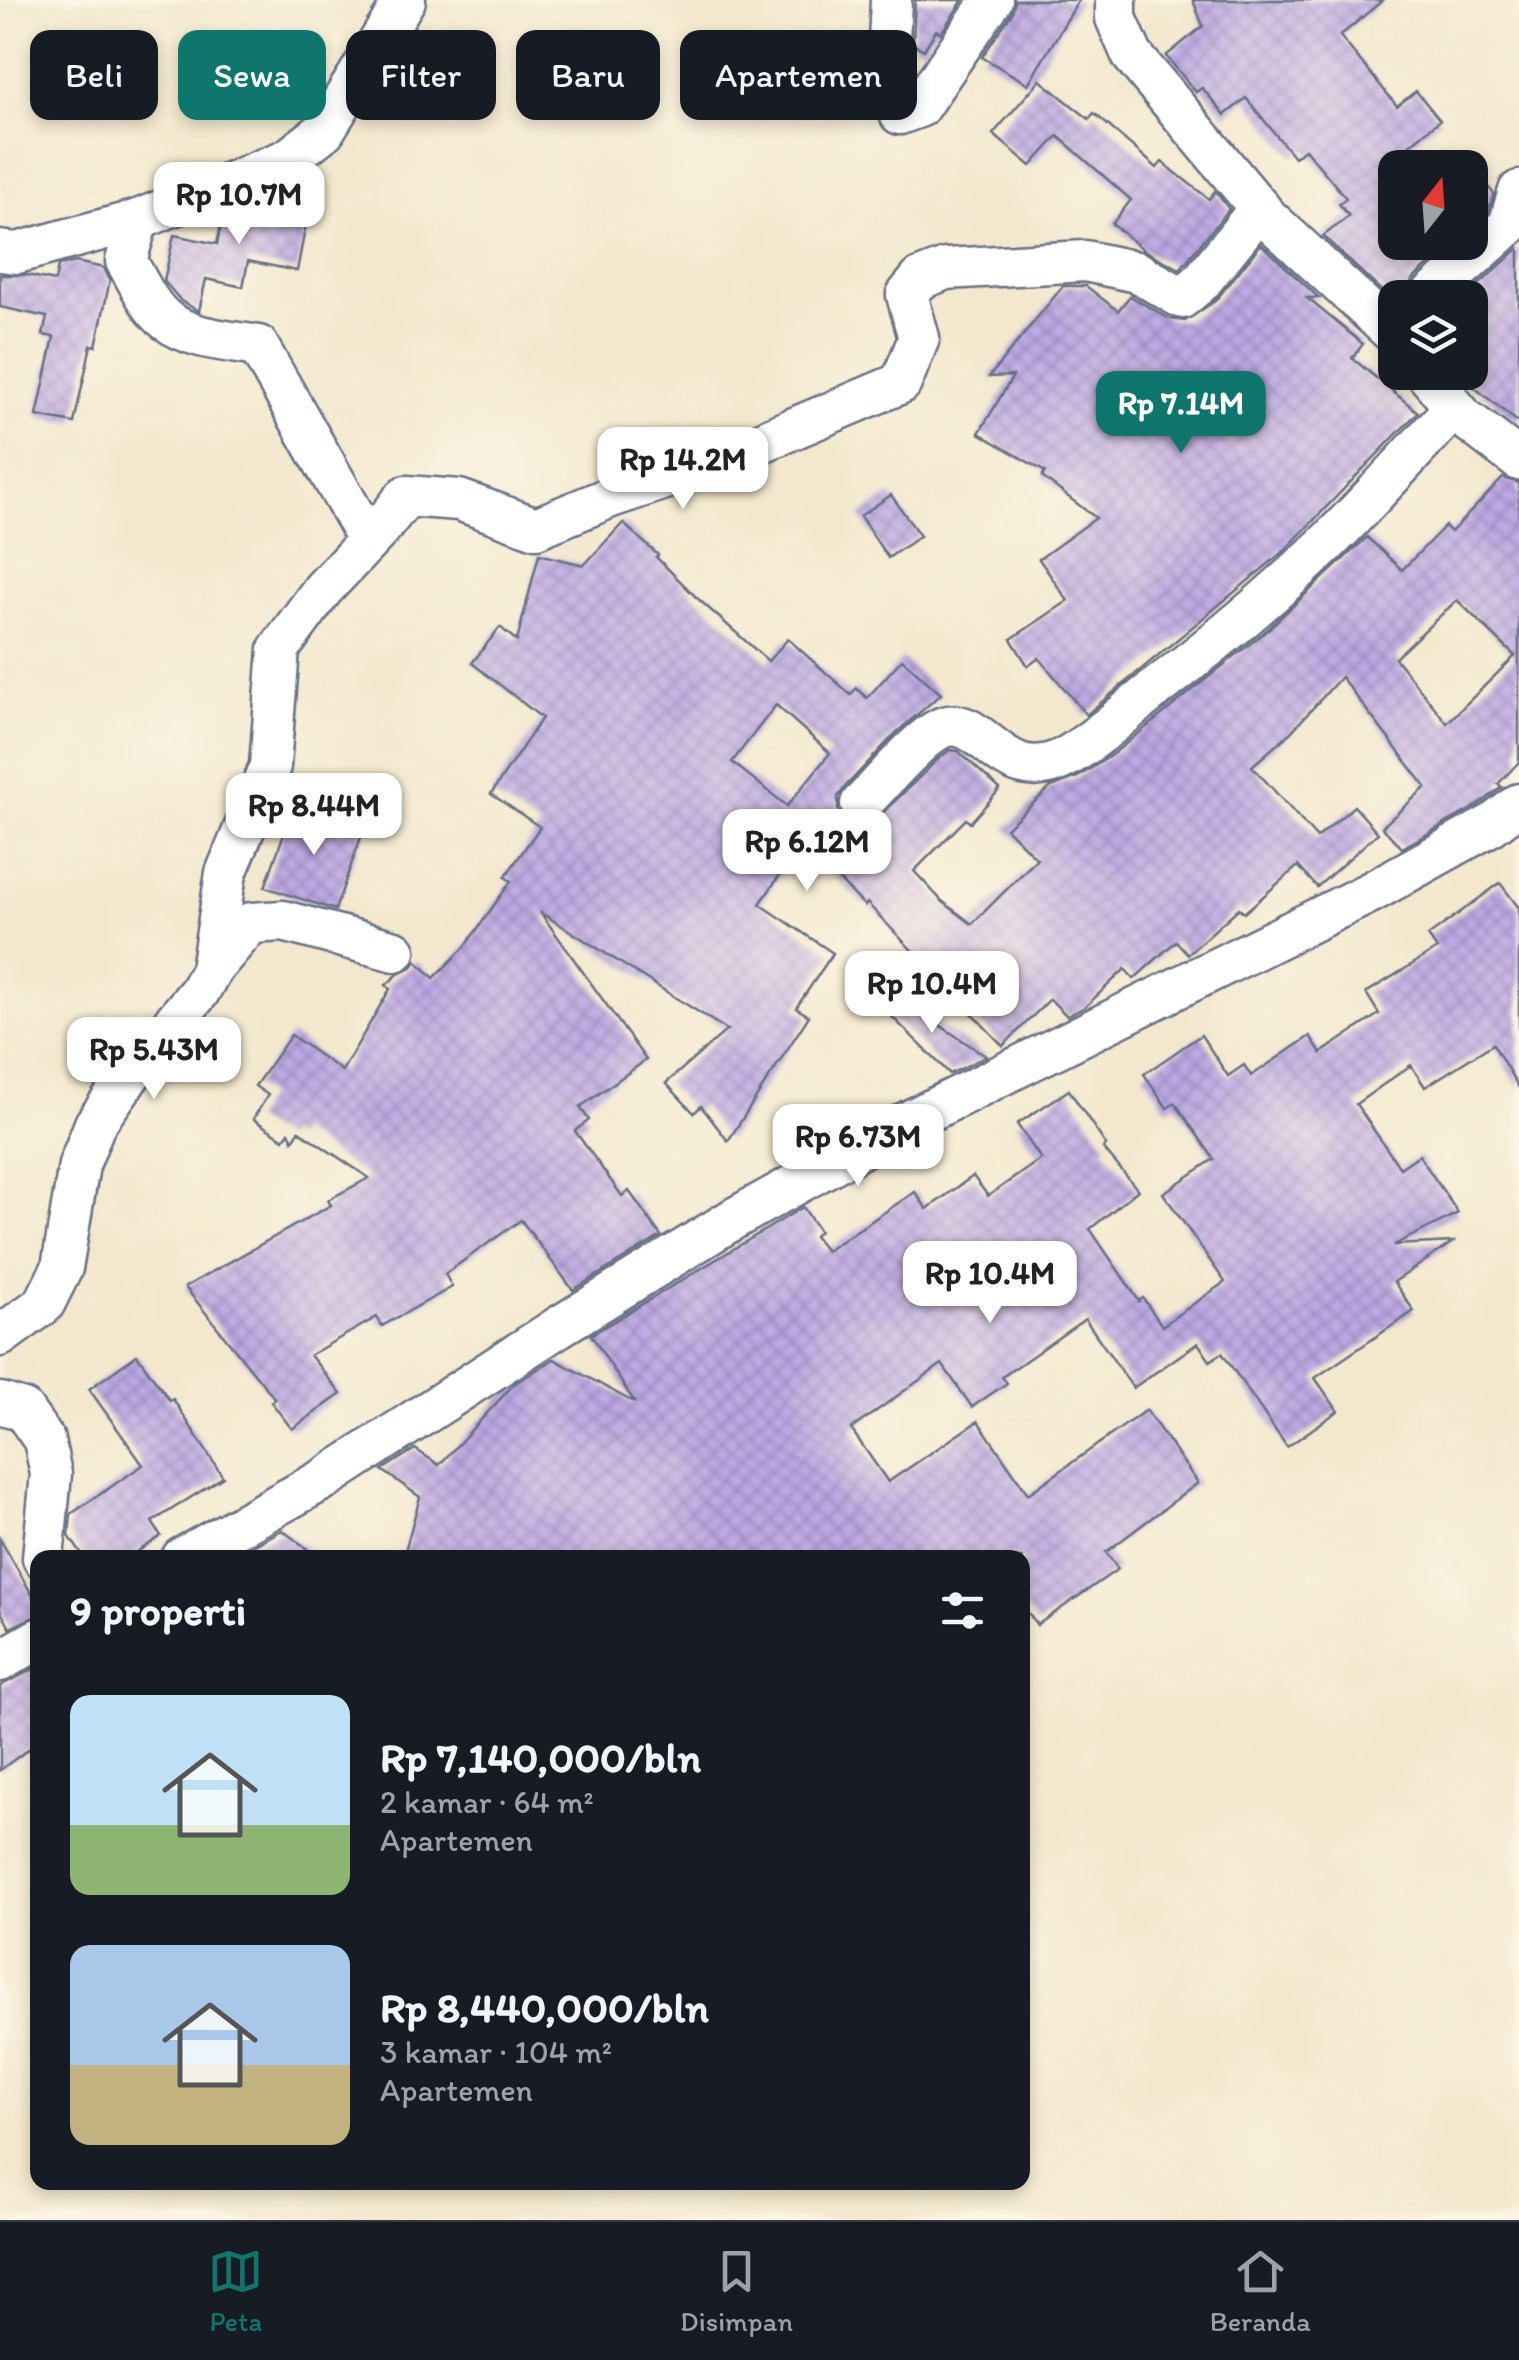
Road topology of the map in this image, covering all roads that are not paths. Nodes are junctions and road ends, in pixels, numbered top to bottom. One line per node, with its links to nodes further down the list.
1 (405, 0): 7 (street)
2 (891, 0): 3 (street)
3 (992, 0)
4 (1116, 0): 6 (street)
5 (1519, 191): 9 (street)
6 (1260, 208): 10 (street); 14 (street)
7 (138, 220): 8 (street); 14 (street)
8 (0, 251)
9 (1448, 280)
10 (1378, 317)
11 (1440, 390): 12 (street)
12 (1454, 408): 13 (street); 15 (street)
13 (1519, 460)
14 (368, 540): 18 (street)
15 (861, 804)
16 (1519, 804): 22 (street)
17 (395, 951): 18 (street)
18 (211, 970): 19 (street)
19 (0, 1336)
20 (0, 1403): 21 (street)
21 (44, 1550)
22 (196, 1550)
23 (30, 1644): 24 (street)
24 (0, 1661)

